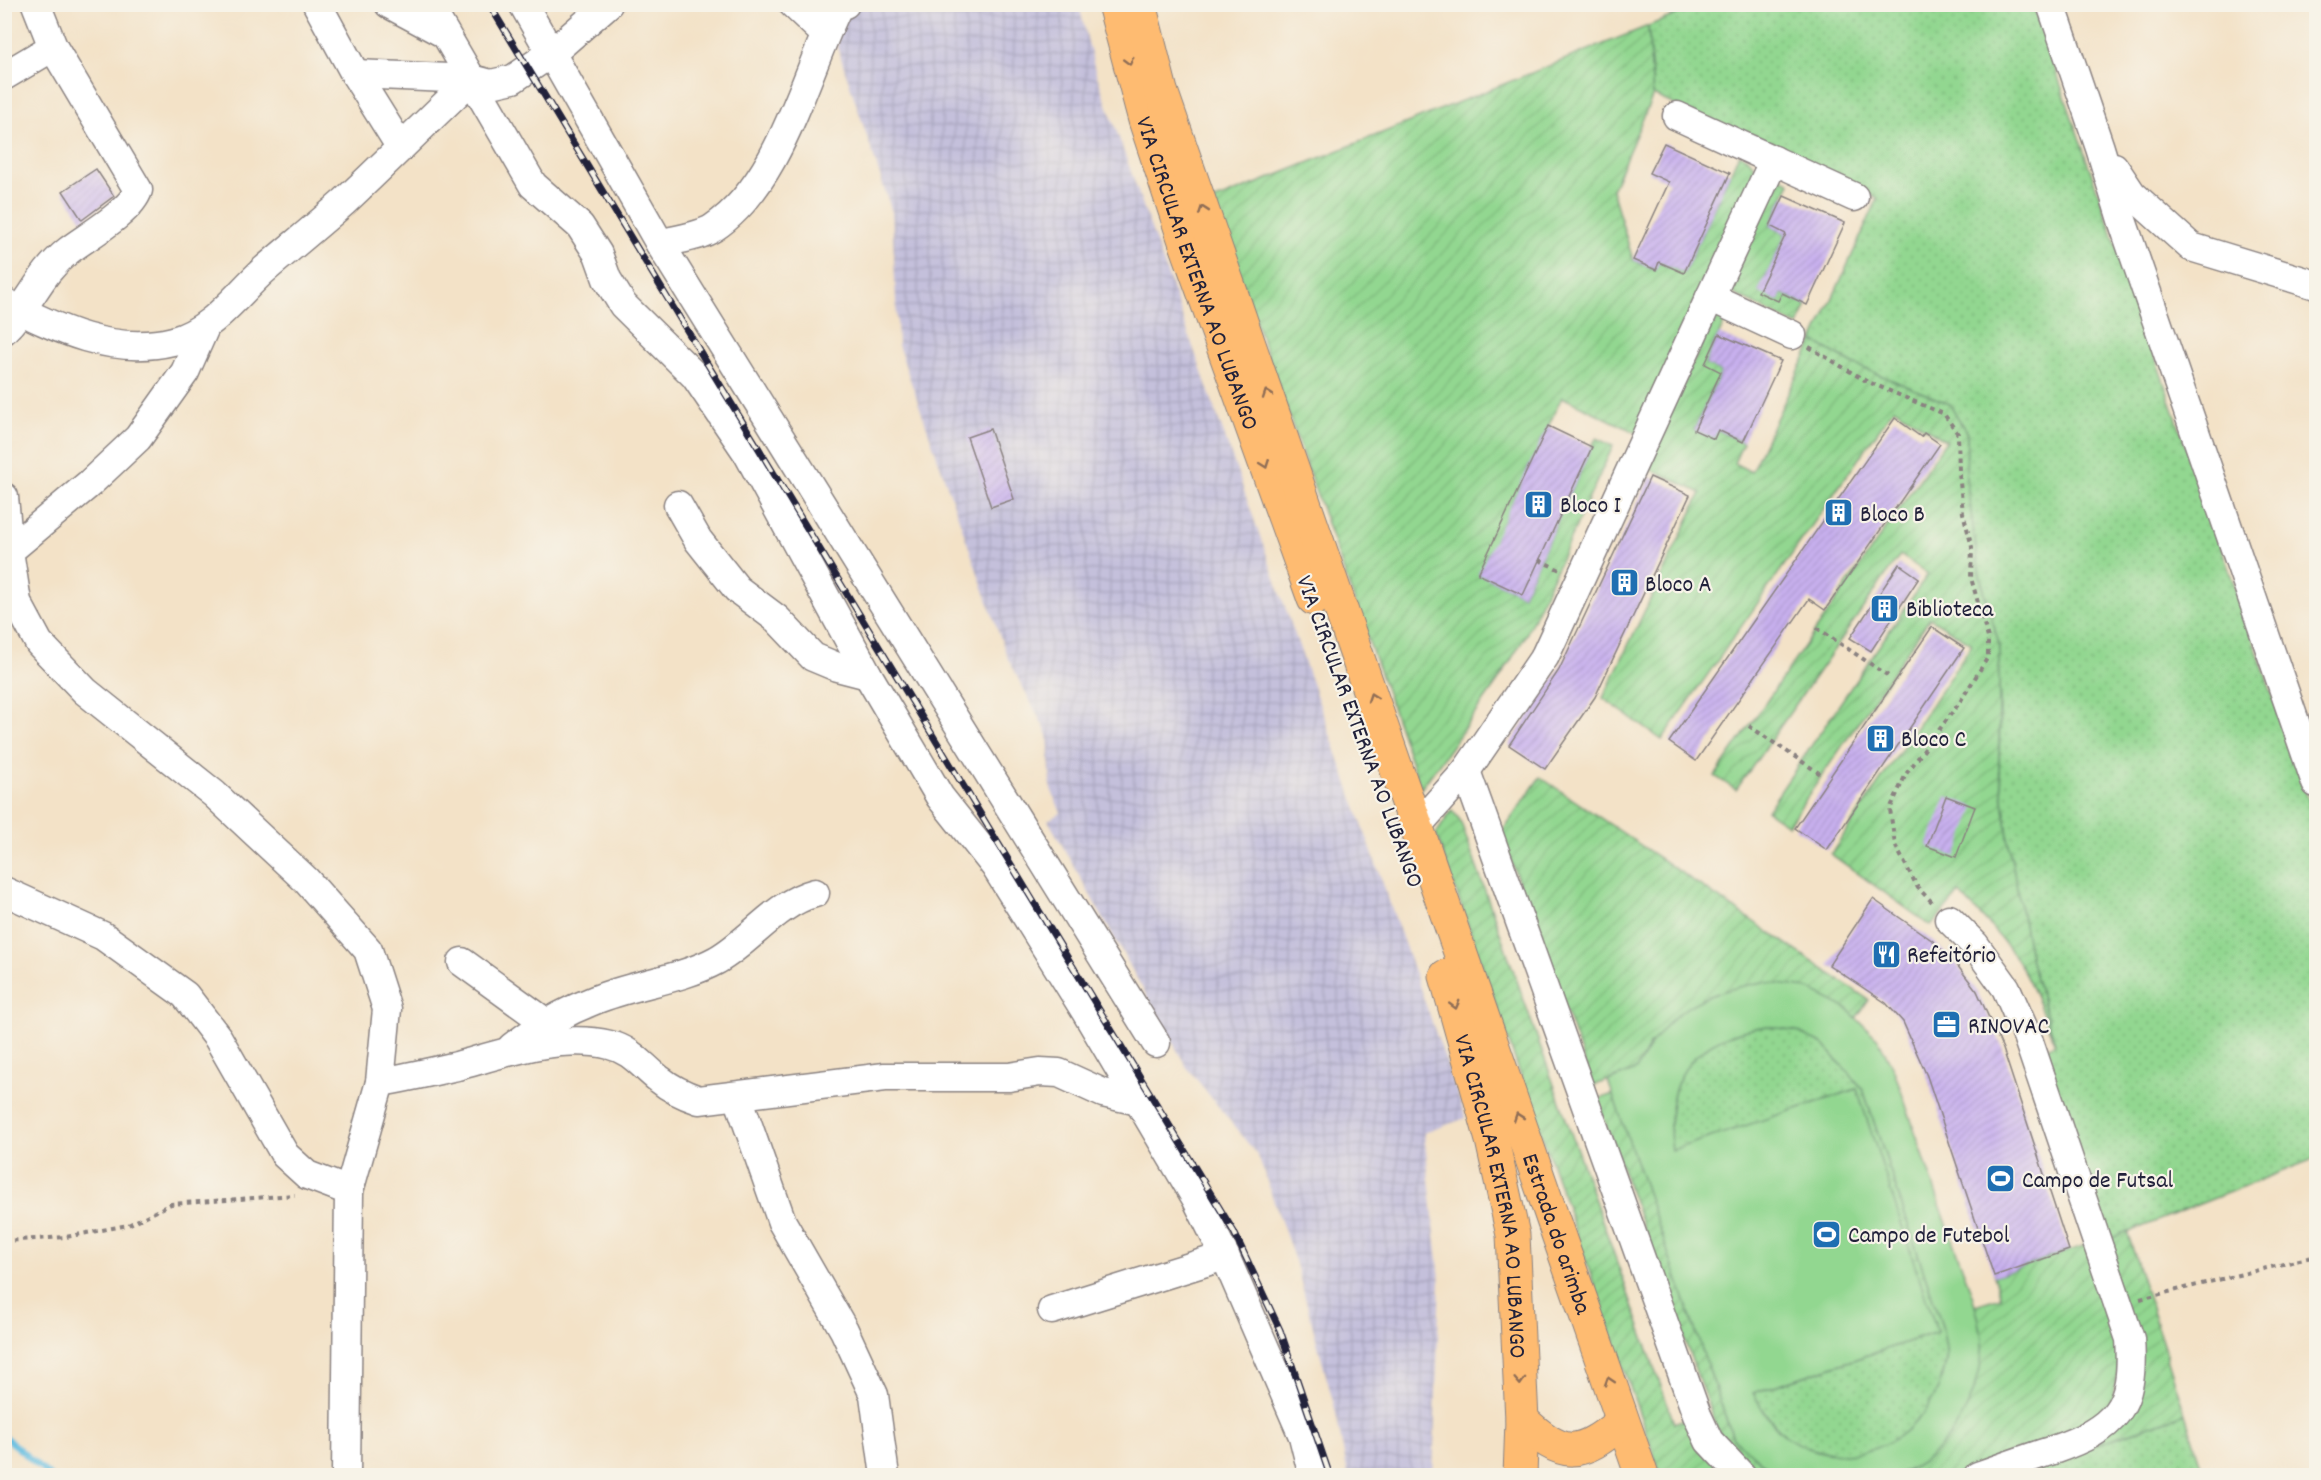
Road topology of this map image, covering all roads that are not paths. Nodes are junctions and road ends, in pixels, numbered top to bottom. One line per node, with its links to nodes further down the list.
1 (36, 4): 14 (street)
2 (317, 4): 16 (street)
3 (389, 4): 12 (street)
4 (428, 4): 12 (street)
5 (523, 4): 15 (street)
6 (608, 4): 15 (street)
7 (793, 4): 13 (street)
8 (845, 4): 13 (street)
9 (1114, 4): 51 (main road, VIA CIRCULAR EXTERNA AO LUBANGO, one-way to 51)
10 (1139, 4): 36 (main road, VIA CIRCULAR EXTERNA AO LUBANGO, one-way to 10)
11 (2051, 4): 21 (street)
12 (445, 33): 18 (street)
13 (825, 33): 24 (street)
14 (53, 47): 17 (street); 27 (street)
15 (553, 52): 18 (street); 24 (street)
16 (355, 74): 18 (street); 20 (street)
17 (4, 76)
18 (472, 79): 20 (street); 33 (street)
19 (1677, 116): 22 (street)
20 (400, 146): 28 (street)
21 (2100, 148): 25 (street); 35 (street)
22 (1774, 160): 23 (street); 26 (street)
23 (1854, 197)
24 (660, 244): 43 (street)
25 (2316, 285)
26 (1710, 297): 29 (street); 34 (street)
27 (11, 314): 28 (street)
28 (205, 327): 32 (street)
29 (1792, 335)
30 (4, 497): 32 (street)
31 (678, 505): 33 (street)
32 (9, 551): 45 (street)
33 (868, 675): 47 (street)
34 (1466, 771): 36 (street); 58 (street)
35 (2316, 783)
36 (1417, 826): 41 (main road, VIA CIRCULAR EXTERNA AO LUBANGO)
37 (4, 891): 48 (street)
38 (815, 893): 42 (street)
39 (1949, 919): 59 (street)
40 (462, 962): 42 (street)
41 (1473, 991): 52 (main road, Estrada do arimba, one-way to 41)
42 (545, 1022): 44 (street)
43 (1156, 1043)
44 (505, 1052): 45 (street); 46 (street)
45 (380, 1082): 48 (street)
46 (738, 1097): 47 (street); 54 (street)
47 (1138, 1101): 49 (street)
48 (350, 1191): 53 (street)
49 (1225, 1256): 50 (street); 55 (street)
50 (1052, 1310)
51 (1522, 1420): 52 (main road); 56 (main road, VIA CIRCULAR EXTERNA AO LUBANGO)
52 (1622, 1422): 57 (main road, Estrada do arimba)
53 (346, 1476)
54 (885, 1476)
55 (1313, 1476)
56 (1520, 1476)
57 (1642, 1476)
58 (1742, 1476)
59 (1978, 1476)

